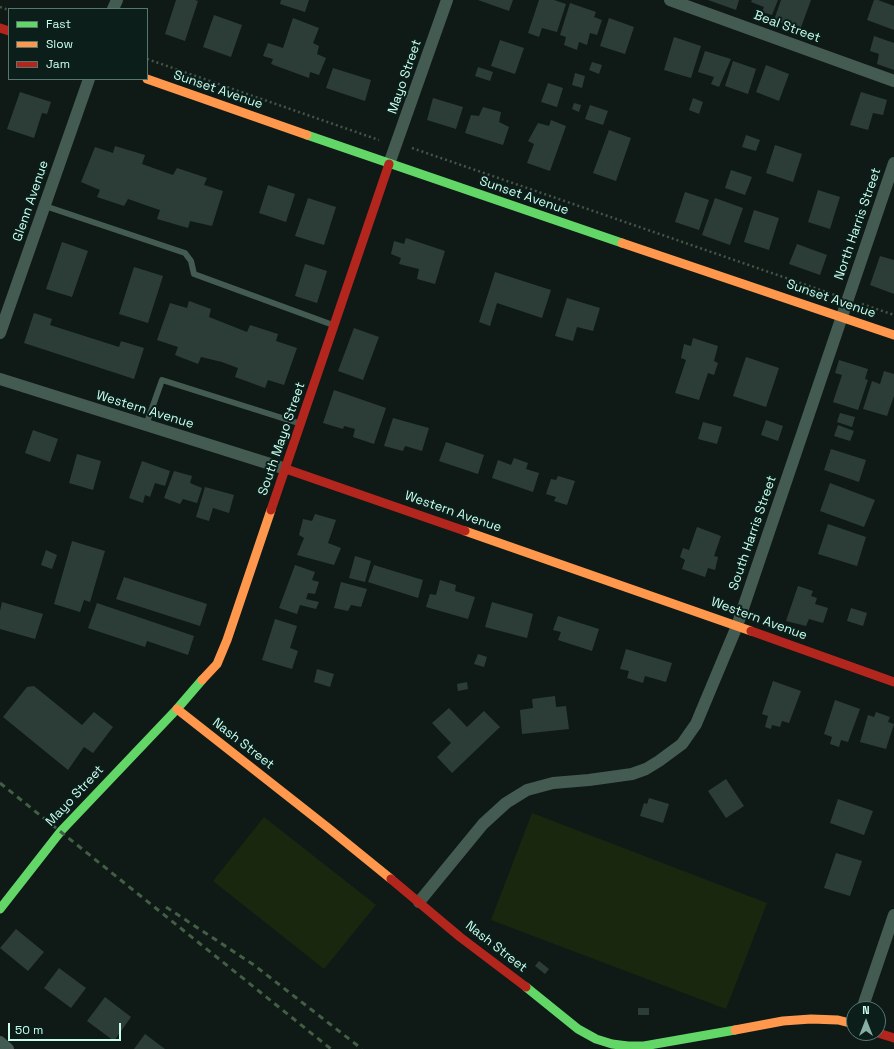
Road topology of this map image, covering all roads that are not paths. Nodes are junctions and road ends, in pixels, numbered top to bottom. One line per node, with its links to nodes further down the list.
1 (447, 0): 7 (street, Mayo Street)
2 (670, 0): 5 (street, Beal Street)
3 (148, 79): 7 (street, Sunset Avenue)
4 (89, 80): 8 (street, Glenn Avenue)
5 (894, 81)
6 (894, 163): 9 (street, North Harris Street)
7 (389, 164): 9 (street, Sunset Avenue); 10 (street, South Mayo Street)
8 (45, 206): 10 (lane); 11 (street, Glenn Avenue)
9 (841, 316): 12 (street, Sunset Avenue); 17 (street, South Harris Street)
10 (335, 326): 14 (street, South Mayo Street)
11 (0, 333)
12 (894, 334)
13 (0, 379): 15 (street, Western Avenue)
14 (301, 424): 15 (lane); 16 (street, South Mayo Street)
15 (146, 425): 16 (street, Western Avenue)
16 (286, 469): 17 (street, Western Avenue); 19 (street, South Mayo Street)
17 (736, 626): 18 (street, Western Avenue); 20 (street, South Harris Street)
18 (894, 682)
19 (177, 709): 20 (street, Nash Street); 21 (street, Mayo Street)
20 (419, 902): 24 (street, Nash Street)
21 (0, 908)
22 (894, 915): 23 (street)
23 (865, 1001)
24 (846, 1022)
25 (0, 1042): 26 (street)
26 (8, 1049)

